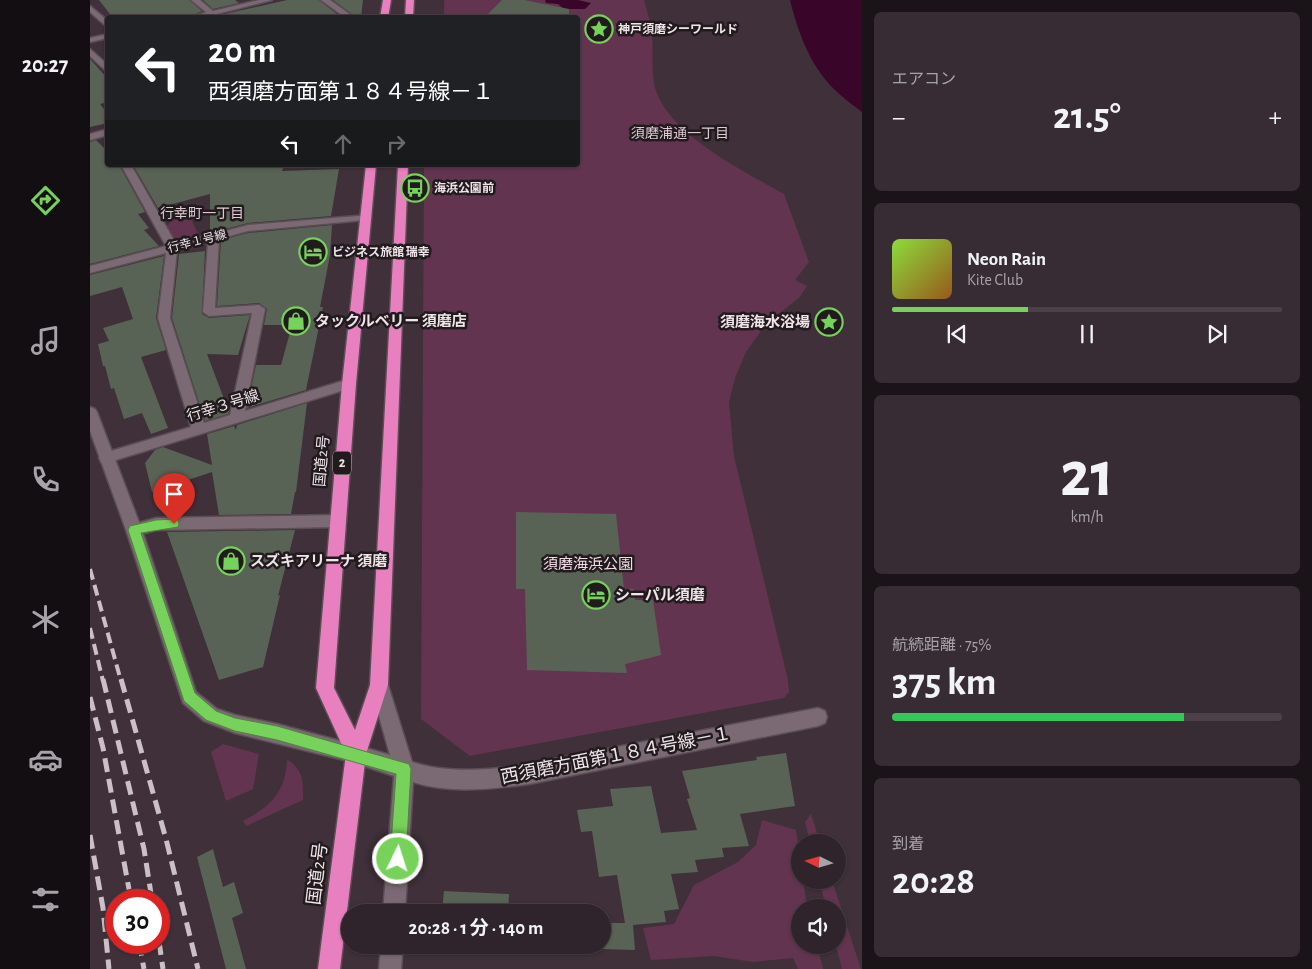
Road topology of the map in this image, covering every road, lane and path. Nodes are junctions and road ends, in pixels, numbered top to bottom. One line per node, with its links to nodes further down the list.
1 (195, 0): 8 (street)
2 (268, 0): 8 (street)
3 (325, 0): 9 (street)
4 (387, 0): 10 (highway)
5 (410, 0): 11 (highway)
6 (419, 3): 12 (highway)
7 (90, 8): 13 (street)
8 (214, 15)
9 (348, 15)
10 (384, 15)
11 (409, 15)
12 (418, 15)
13 (105, 23)
14 (105, 37): 15 (street)
15 (90, 40)
16 (90, 51): 17 (street)
17 (105, 68)
18 (105, 133): 19 (street)
19 (90, 137)
20 (127, 167): 25 (street)
21 (371, 167): 23 (highway, 国道2号 / 2)
22 (403, 167): 34 (highway, 国道2号)
23 (366, 217): 24 (street, 行幸１号線); 27 (highway, 国道2号 / 2)
24 (214, 236): 25 (street, 行幸１号線); 29 (street)
25 (172, 246): 26 (street, 行幸１号線); 30 (street)
26 (90, 270)
27 (349, 384): 29 (street, 行幸３号線); 32 (highway, 国道2号 / 2)
28 (90, 412): 31 (street, 西須磨方面第１８４号線－１)
29 (236, 419): 30 (street, 行幸３号線)
30 (198, 430): 31 (street, 行幸３号線)
31 (106, 458): 33 (street, 西須磨方面第１８４号線－１)
32 (338, 520): 33 (street); 36 (highway, 国道2号 / 2)
33 (134, 530): 36 (street, 西須磨方面第１８４号線－１)
34 (379, 685): 36 (highway, 国道2号); 37 (street)
35 (818, 717): 37 (street, 西須磨方面第１８４号線－１)
36 (356, 754): 37 (street, 西須磨方面第１８４号線－１); 40 (highway, 国道2号)
37 (404, 769): 38 (street)
38 (395, 904)
39 (391, 954): 41 (street)
40 (329, 969)
41 (390, 969)

